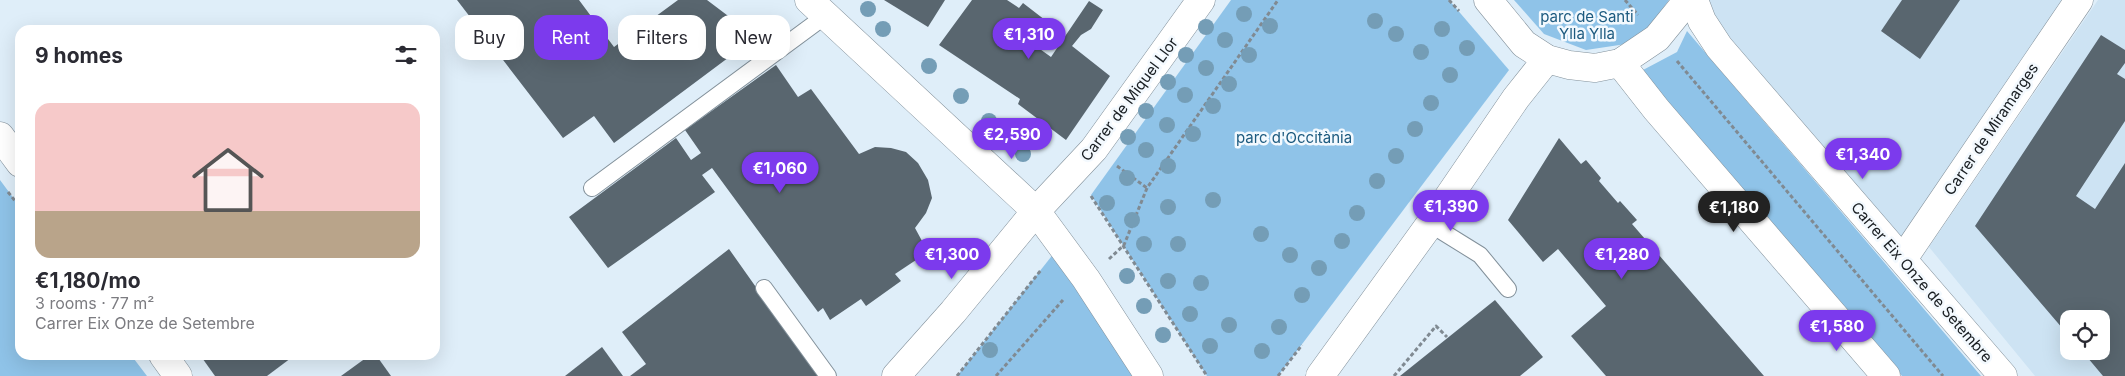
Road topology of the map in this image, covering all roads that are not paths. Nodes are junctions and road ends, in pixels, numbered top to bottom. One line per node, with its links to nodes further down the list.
1 (1201, 0): 12 (street, Carrer de Miquel Llor)
2 (1488, 0): 7 (street)
3 (1688, 0): 8 (street)
4 (1694, 0): 14 (street, Carrer Eix Onze de Setembre)
5 (2079, 0): 14 (street, Carrer de Miramarges)
6 (817, 8): 11 (lane); 12 (street)
7 (1547, 59): 8 (street); 13 (street)
8 (1620, 63): 23 (street)
9 (0, 136): 10 (street)
10 (15, 156)
11 (592, 188)
12 (1036, 211): 20 (street, Carrer de Miquel Llor); 21 (street)
13 (1430, 224): 16 (lane); 22 (street)
14 (1903, 259): 24 (street, Carrer Eix Onze de Setembre)
15 (764, 288): 19 (lane)
16 (1508, 289)
17 (167, 360): 18 (street)
18 (178, 376)
19 (828, 376)
20 (896, 376)
21 (1149, 376)
22 (1320, 376)
23 (1886, 376)
24 (2003, 376)

